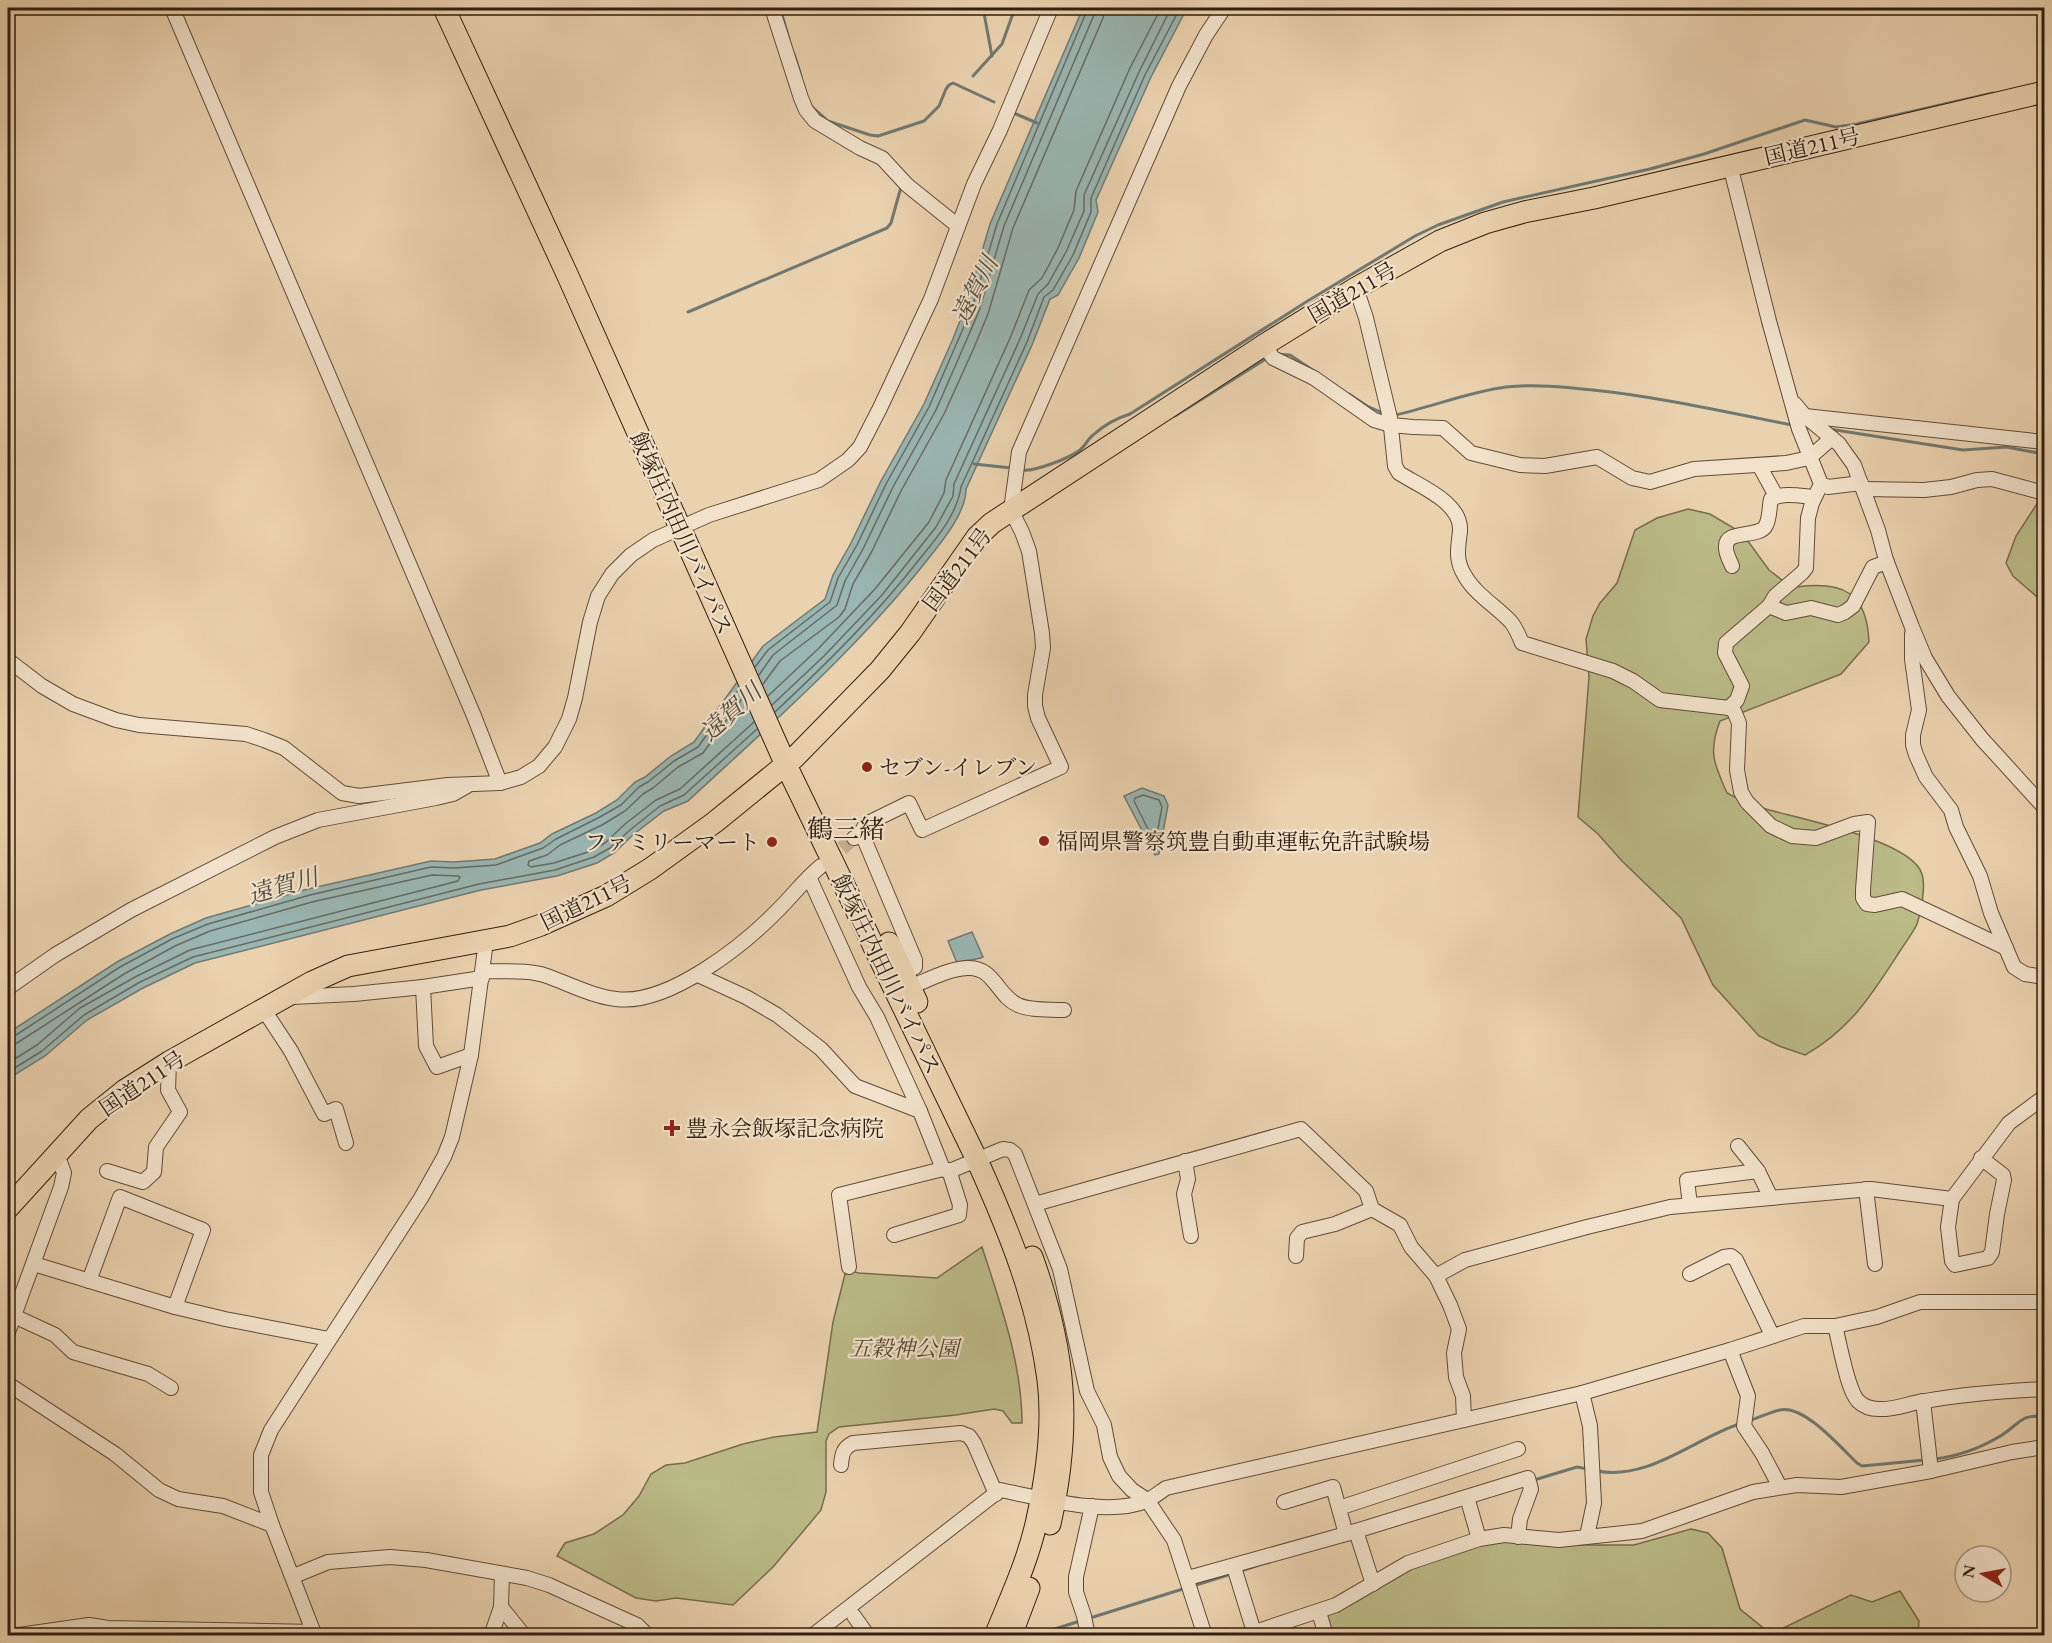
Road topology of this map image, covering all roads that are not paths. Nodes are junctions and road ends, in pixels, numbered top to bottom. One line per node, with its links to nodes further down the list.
1 (172, 8): 31 (street)
2 (444, 8): 23 (highway, 飯塚庄内田川バイパス)
3 (460, 8): 23 (highway, 飯塚庄内田川バイパス)
4 (772, 8): 9 (street)
5 (1051, 8): 9 (street)
6 (1224, 8): 22 (street)
7 (2044, 92): 8 (highway, 国道211号)
8 (1731, 165): 10 (highway, 国道211号); 13 (street)
9 (958, 226): 23 (street)
10 (1356, 288): 11 (highway, 国道211号); 12 (street)
11 (1268, 352): 12 (street); 22 (highway, 国道211号)
12 (1390, 418): 17 (street); 29 (street)
13 (1803, 422): 14 (street); 14 (street); 16 (street)
14 (1837, 433): 15 (street); 16 (street); 18 (street)
15 (2044, 442)
16 (1809, 458): 17 (street); 19 (street)
17 (1759, 465): 21 (street)
18 (1862, 486): 19 (street); 20 (street); 24 (street)
19 (1817, 490): 21 (street); 26 (street)
20 (2044, 493)
21 (1776, 496): 25 (street)
22 (1011, 510): 30 (highway, 国道211号); 41 (street)
23 (685, 526): 30 (highway, 飯塚庄内田川バイパス); 31 (street)
24 (1887, 562): 26 (street); 27 (street)
25 (1732, 567)
26 (1769, 606): 29 (street)
27 (1912, 627): 33 (street); 37 (street)
28 (8, 660): 32 (street)
29 (1729, 708): 37 (street)
30 (791, 761): 36 (highway, 国道211号); 41 (highway, 飯塚庄内田川バイパス); 54 (highway, 飯塚庄内田川バイパス)
31 (500, 783): 32 (street)
32 (469, 785): 43 (street)
33 (2044, 807)
34 (821, 866): 35 (street)
35 (809, 877): 39 (street); 50 (street)
36 (486, 941): 38 (street); 44 (highway, 国道211号)
37 (2006, 948): 40 (street)
38 (483, 975): 39 (street); 42 (street); 47 (street)
39 (698, 975): 50 (street)
40 (2044, 977)
41 (907, 980): 46 (street); 54 (highway, 飯塚庄内田川バイパス)
42 (423, 987): 44 (street); 47 (street)
43 (8, 988)
44 (284, 997): 45 (highway, 国道211号)
45 (264, 1010): 48 (highway, 国道211号); 51 (street)
46 (1064, 1010)
47 (471, 1055): 82 (street)
48 (170, 1062): 53 (highway, 国道211号); 58 (street)
49 (2044, 1097): 55 (street)
50 (920, 1111): 57 (street)
51 (346, 1143)
52 (1738, 1146): 59 (street)
53 (57, 1155): 65 (highway, 国道211号); 70 (street)
54 (983, 1157): 57 (street); 63 (street); 96 (highway, 飯塚庄内田川バイパス)
55 (1981, 1158): 62 (street); 62 (street)
56 (1185, 1161): 63 (street); 66 (street); 68 (street)
57 (946, 1170): 67 (street); 72 (street)
58 (107, 1171)
59 (1758, 1172): 61 (street); 64 (street)
60 (1866, 1189): 61 (street); 62 (street); 71 (street)
61 (1771, 1198): 64 (street)
62 (1952, 1199)
63 (1035, 1204): 97 (street)
64 (1690, 1205): 74 (street)
65 (8, 1208)
66 (1372, 1209): 69 (street); 74 (street)
67 (894, 1235)
68 (1191, 1236)
69 (1296, 1256)
70 (34, 1264): 75 (street); 78 (street)
71 (1875, 1264)
72 (849, 1267)
73 (1690, 1274): 81 (street)
74 (1436, 1276): 89 (street)
75 (89, 1281): 77 (street); 77 (street)
76 (2044, 1302): 79 (street)
77 (175, 1307): 82 (street)
78 (14, 1316): 80 (street); 85 (street)
79 (1835, 1326): 81 (street); 88 (street)
80 (8, 1332)
81 (1772, 1335): 83 (street)
82 (329, 1339): 102 (street)
83 (1730, 1350): 87 (street); 94 (street)
84 (8, 1384): 102 (street)
85 (171, 1388)
86 (2044, 1389): 88 (street)
87 (1582, 1393): 89 (street); 104 (street)
88 (1923, 1401): 92 (street)
89 (1464, 1419): 97 (street)
90 (2044, 1447): 92 (street)
91 (1518, 1449): 101 (street)
92 (1930, 1463): 94 (street)
93 (841, 1465): 95 (street)
94 (1780, 1487): 104 (street)
95 (996, 1494): 96 (street); 123 (street)
96 (1048, 1499): 100 (street); 125 (highway, 飯塚庄内田川バイパス); 126 (highway, 飯塚庄内田川バイパス)
97 (1147, 1500): 100 (street); 110 (street)
98 (1468, 1501): 103 (street); 105 (street); 106 (street)
99 (1284, 1502): 101 (street)
100 (1092, 1506): 115 (street)
101 (1339, 1508): 103 (street)
102 (272, 1525): 109 (street)
103 (1353, 1534): 107 (street); 111 (street)
104 (1587, 1536): 105 (street)
105 (1518, 1537): 106 (street)
106 (1479, 1539): 111 (street)
107 (1234, 1567): 110 (street); 119 (street)
108 (502, 1574): 109 (street); 112 (street); 122 (street)
109 (294, 1576): 118 (street)
110 (1189, 1584): 127 (street)
111 (1373, 1584): 113 (street)
112 (501, 1607): 116 (street); 120 (street)
113 (1319, 1612): 119 (street); 128 (street)
114 (854, 1616): 124 (street)
115 (1086, 1625)
116 (515, 1630): 121 (street)
117 (8, 1634): 118 (street)
118 (315, 1634)
119 (1249, 1634)
120 (491, 1635)
121 (527, 1635)
122 (648, 1635)
123 (812, 1635)
124 (868, 1635)
125 (995, 1635)
126 (1011, 1635)
127 (1205, 1635)
128 (1326, 1635)

